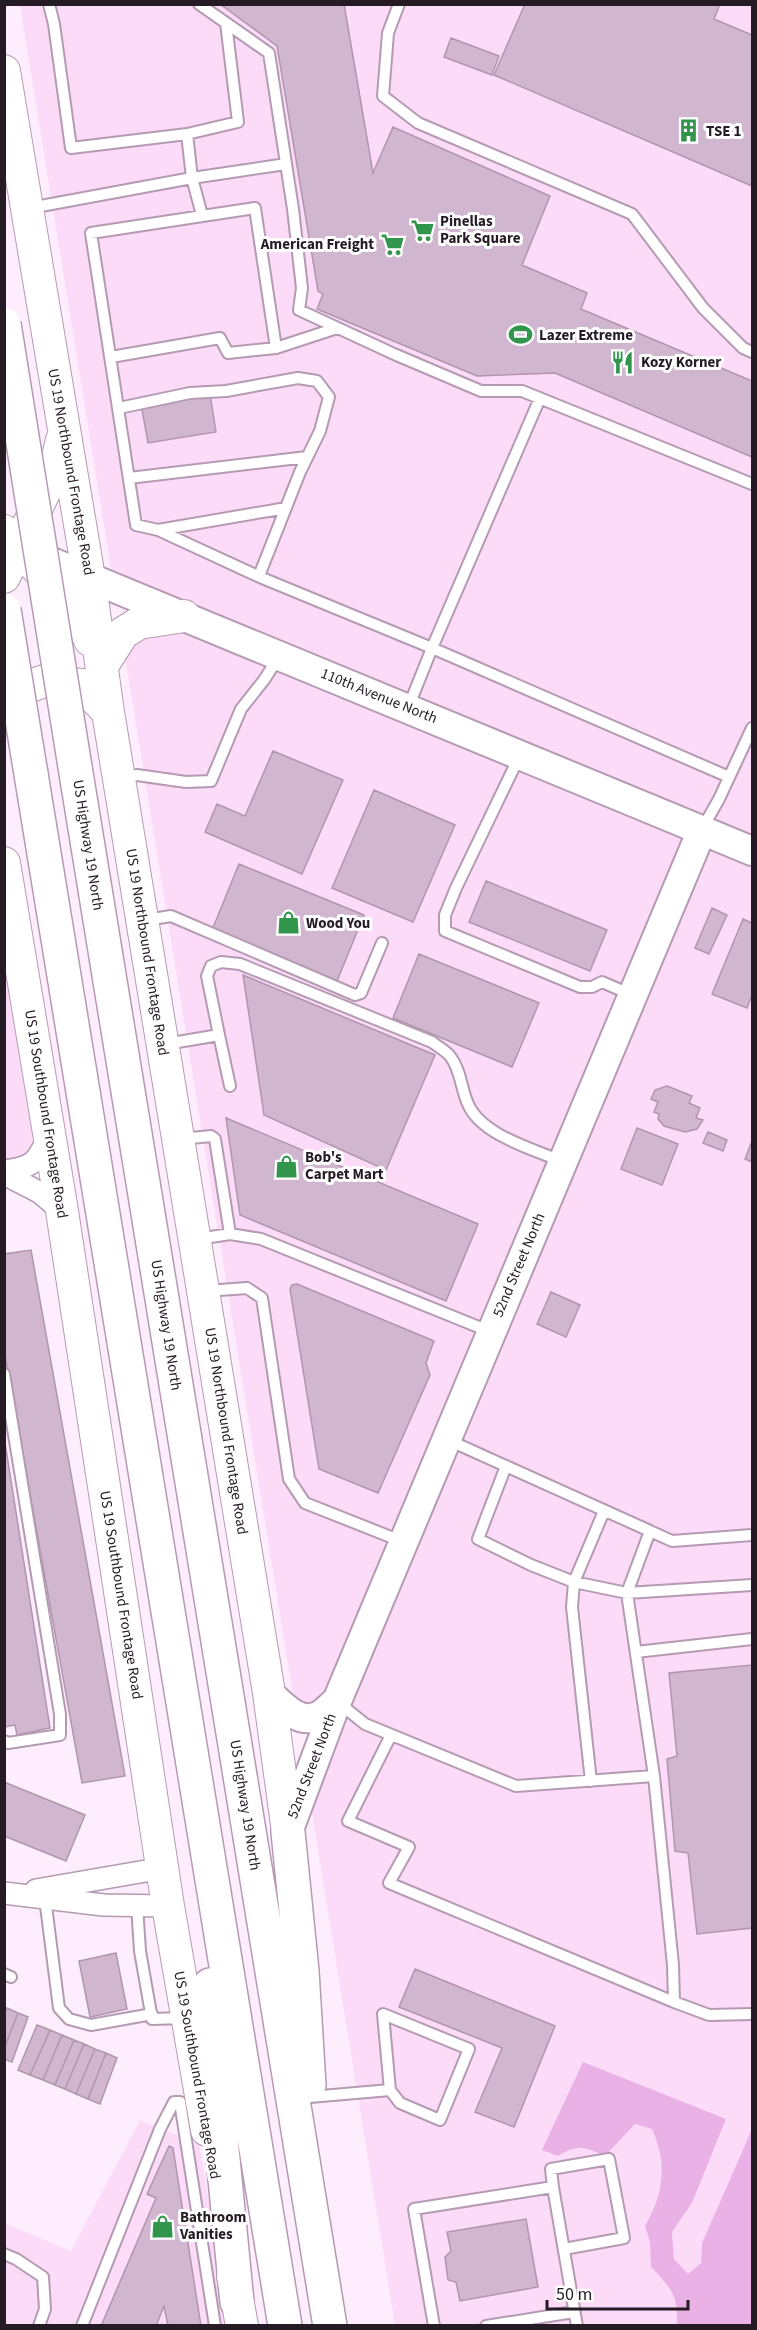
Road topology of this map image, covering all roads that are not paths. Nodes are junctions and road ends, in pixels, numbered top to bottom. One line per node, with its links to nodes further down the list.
1 (49, 4): 6 (lane)
2 (199, 4): 4 (lane)
3 (399, 4): 15 (lane)
4 (226, 23): 6 (lane); 7 (lane)
5 (4, 71): 9 (main road, US 19 Northbound Frontage Road)
6 (187, 134): 8 (lane)
7 (286, 164): 8 (lane); 12 (lane)
8 (192, 178): 9 (lane); 10 (lane)
9 (27, 208): 13 (main road, US 19 Northbound Frontage Road)
10 (202, 215): 14 (lane); 16 (lane)
11 (4, 324): 95 (highway, US Highway 19 North, bridge)
12 (337, 328): 14 (lane); 17 (lane)
13 (47, 330): 18 (main road); 20 (main road, US 19 Northbound Frontage Road)
14 (276, 348): 16 (lane)
15 (753, 352)
16 (111, 357): 19 (lane)
17 (540, 398): 23 (lane); 32 (lane)
18 (4, 403)
19 (119, 408): 21 (lane); 22 (lane)
20 (64, 433): 26 (main road); 29 (main road, US 19 Northbound Frontage Road)
21 (310, 452): 22 (lane); 24 (lane)
22 (129, 478): 25 (lane)
23 (753, 484)
24 (286, 508): 25 (lane); 27 (lane)
25 (158, 530): 27 (lane)
26 (9, 541): 28 (main road); 29 (street, 110th Avenue North); 34 (main road)
27 (258, 576): 32 (lane)
28 (4, 578)
29 (89, 578): 31 (street, 110th Avenue North); 34 (main road, US 19 Northbound Frontage Road)
30 (4, 610): 79 (highway, bridge)
31 (184, 616): 33 (street, 110th Avenue North); 34 (main road)
32 (432, 648): 36 (lane); 40 (lane)
33 (280, 655): 36 (street, 110th Avenue North); 41 (lane)
34 (102, 666): 37 (main road, US 19 Northbound Frontage Road)
35 (4, 701): 37 (main road)
36 (408, 708): 39 (street, 110th Avenue North)
37 (108, 712): 41 (main road, US 19 Northbound Frontage Road)
38 (753, 728): 40 (lane)
39 (520, 754): 42 (street, 110th Avenue North); 48 (lane)
40 (729, 777): 42 (lane)
41 (119, 779): 45 (main road, US 19 Northbound Frontage Road)
42 (702, 830): 43 (street, 110th Avenue North); 48 (street, 52nd Street North)
43 (753, 851)
44 (4, 863): 46 (main road, US 19 Southbound Frontage Road)
45 (142, 920): 47 (lane); 50 (main road, US 19 Northbound Frontage Road)
46 (9, 922): 52 (main road, US 19 Southbound Frontage Road)
47 (381, 943)
48 (633, 995): 54 (street, 52nd Street North)
49 (219, 1035): 50 (lane); 51 (lane); 54 (lane)
50 (162, 1044): 53 (main road, US 19 Northbound Frontage Road)
51 (230, 1086)
52 (50, 1135): 55 (street); 56 (main road, US 19 Southbound Frontage Road)
53 (178, 1140): 57 (lane); 58 (main road, US 19 Northbound Frontage Road)
54 (563, 1161): 60 (street, 52nd Street North)
55 (4, 1173): 56 (street)
56 (62, 1211): 81 (main road, US 19 Southbound Frontage Road)
57 (230, 1234): 58 (lane); 60 (lane)
58 (195, 1240): 59 (main road, US 19 Northbound Frontage Road)
59 (203, 1291): 67 (lane); 73 (main road, US 19 Northbound Frontage Road)
60 (491, 1332): 62 (street, 52nd Street North)
61 (4, 1374): 76 (lane)
62 (446, 1439): 63 (lane); 67 (street, 52nd Street North)
63 (506, 1466): 64 (lane); 68 (lane)
64 (604, 1511): 65 (lane); 68 (lane)
65 (650, 1531): 66 (lane); 70 (lane)
66 (753, 1535)
67 (403, 1542): 74 (street, 52nd Street North)
68 (574, 1582): 70 (lane); 78 (lane)
69 (753, 1585): 70 (lane)
70 (627, 1593): 72 (lane)
71 (753, 1639): 72 (lane)
72 (636, 1652): 77 (lane)
73 (269, 1693): 74 (street, 52nd Street North); 80 (main road, US 19 Northbound Frontage Road)
74 (337, 1701): 75 (lane); 80 (street, 52nd Street North)
75 (391, 1735): 78 (lane); 86 (lane)
76 (4, 1741)
77 (654, 1776): 78 (lane); 86 (lane)
78 (591, 1781)
79 (200, 1807): 97 (highway); 100 (highway)
80 (288, 1832): 91 (highway)
81 (163, 1868): 82 (street); 85 (main road, US 19 Southbound Frontage Road)
82 (8, 1893): 83 (street)
83 (45, 1898): 84 (street); 87 (lane)
84 (137, 1905): 85 (street); 87 (lane)
85 (168, 1906): 89 (main road, US 19 Southbound Frontage Road)
86 (674, 2002): 88 (lane)
87 (152, 2014): 89 (lane)
88 (753, 2014)
89 (187, 2018): 97 (main road, US 19 Southbound Frontage Road)
90 (390, 2090): 90 (lane); 91 (lane)
91 (310, 2097): 95 (highway)
92 (553, 2187): 93 (lane); 93 (lane); 102 (lane)
93 (564, 2249): 96 (lane)
94 (4, 2254): 98 (lane)
95 (318, 2257): 101 (highway, US Highway 19 North)
96 (574, 2312): 103 (lane); 104 (lane)
97 (229, 2315): 99 (lane)
98 (39, 2325)
99 (82, 2325)
100 (285, 2325)
101 (330, 2325)
102 (434, 2325)
103 (486, 2325)
104 (577, 2325)

